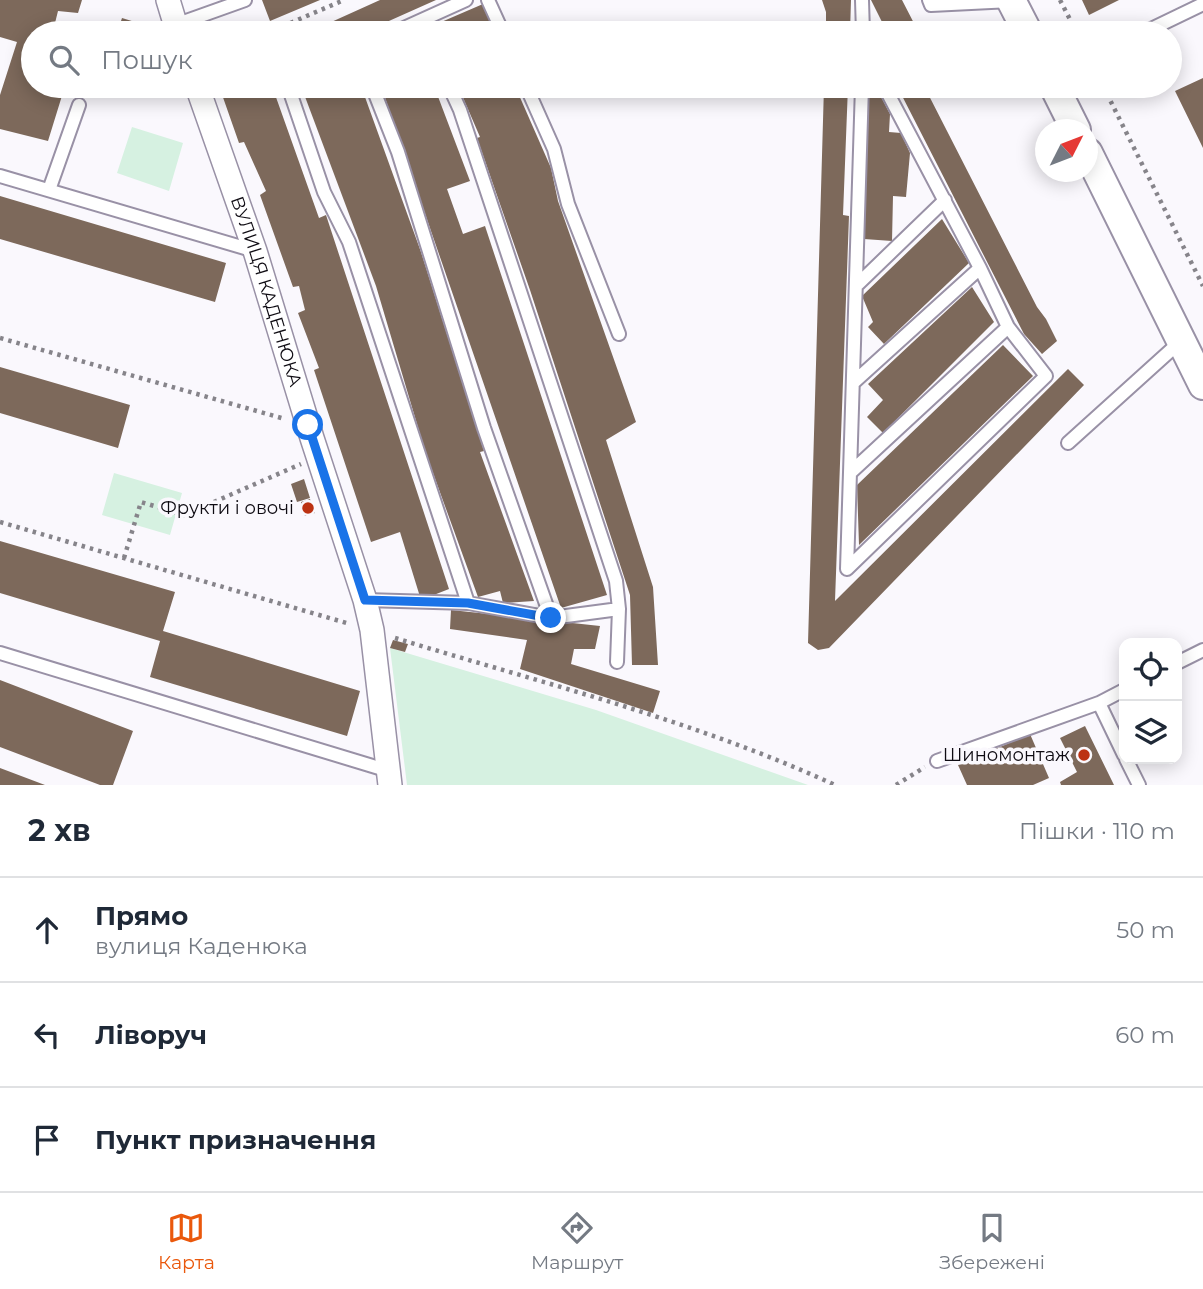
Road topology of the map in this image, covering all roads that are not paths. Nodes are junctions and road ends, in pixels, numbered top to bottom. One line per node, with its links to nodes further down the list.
1 (168, 0): 9 (street)
2 (245, 0): 10 (lane)
3 (466, 0): 11 (lane)
4 (488, 0): 12 (lane)
5 (862, 0): 13 (lane)
6 (929, 0): 7 (lane)
7 (1012, 1): 14 (street)
8 (1203, 4): 15 (lane)
9 (175, 21)
10 (196, 21)
11 (433, 21)
12 (498, 21)
13 (863, 21)
14 (1022, 21)
15 (1168, 21)
16 (201, 98): 30 (street, ВУЛИЦЯ КАДЕНЮКА)
17 (292, 98): 41 (lane)
18 (377, 98): 43 (lane)
19 (454, 98): 42 (lane)
20 (531, 98): 34 (lane)
21 (862, 98): 32 (lane)
22 (890, 98): 29 (lane)
23 (1060, 98): 25 (street)
24 (79, 105): 28 (lane)
25 (1070, 119)
26 (1098, 175): 35 (street)
27 (0, 176): 28 (lane)
28 (49, 190): 30 (lane)
29 (945, 200): 31 (lane); 32 (lane)
30 (255, 251): 40 (street, ВУЛИЦЯ КАДЕНЮКА)
31 (980, 268): 33 (lane); 36 (lane)
32 (856, 286): 36 (lane)
33 (1008, 327): 39 (lane); 39 (lane)
34 (619, 334)
35 (1181, 341): 37 (street); 38 (lane)
36 (853, 383): 39 (lane)
37 (1203, 385)
38 (1068, 443)
39 (850, 473)
40 (365, 600): 41 (lane); 53 (street, ВУЛИЦЯ КАДЕНЮКА)
41 (468, 603): 43 (lane)
42 (619, 609): 43 (lane); 47 (lane)
43 (551, 618)
44 (1203, 650): 46 (lane)
45 (0, 653): 53 (lane)
46 (1182, 660)
47 (617, 662)
48 (1119, 693): 49 (lane)
49 (1099, 703): 50 (lane); 51 (lane)
50 (1119, 745)
51 (937, 761)
52 (1128, 764): 54 (lane)
53 (390, 778)
54 (1139, 785)

